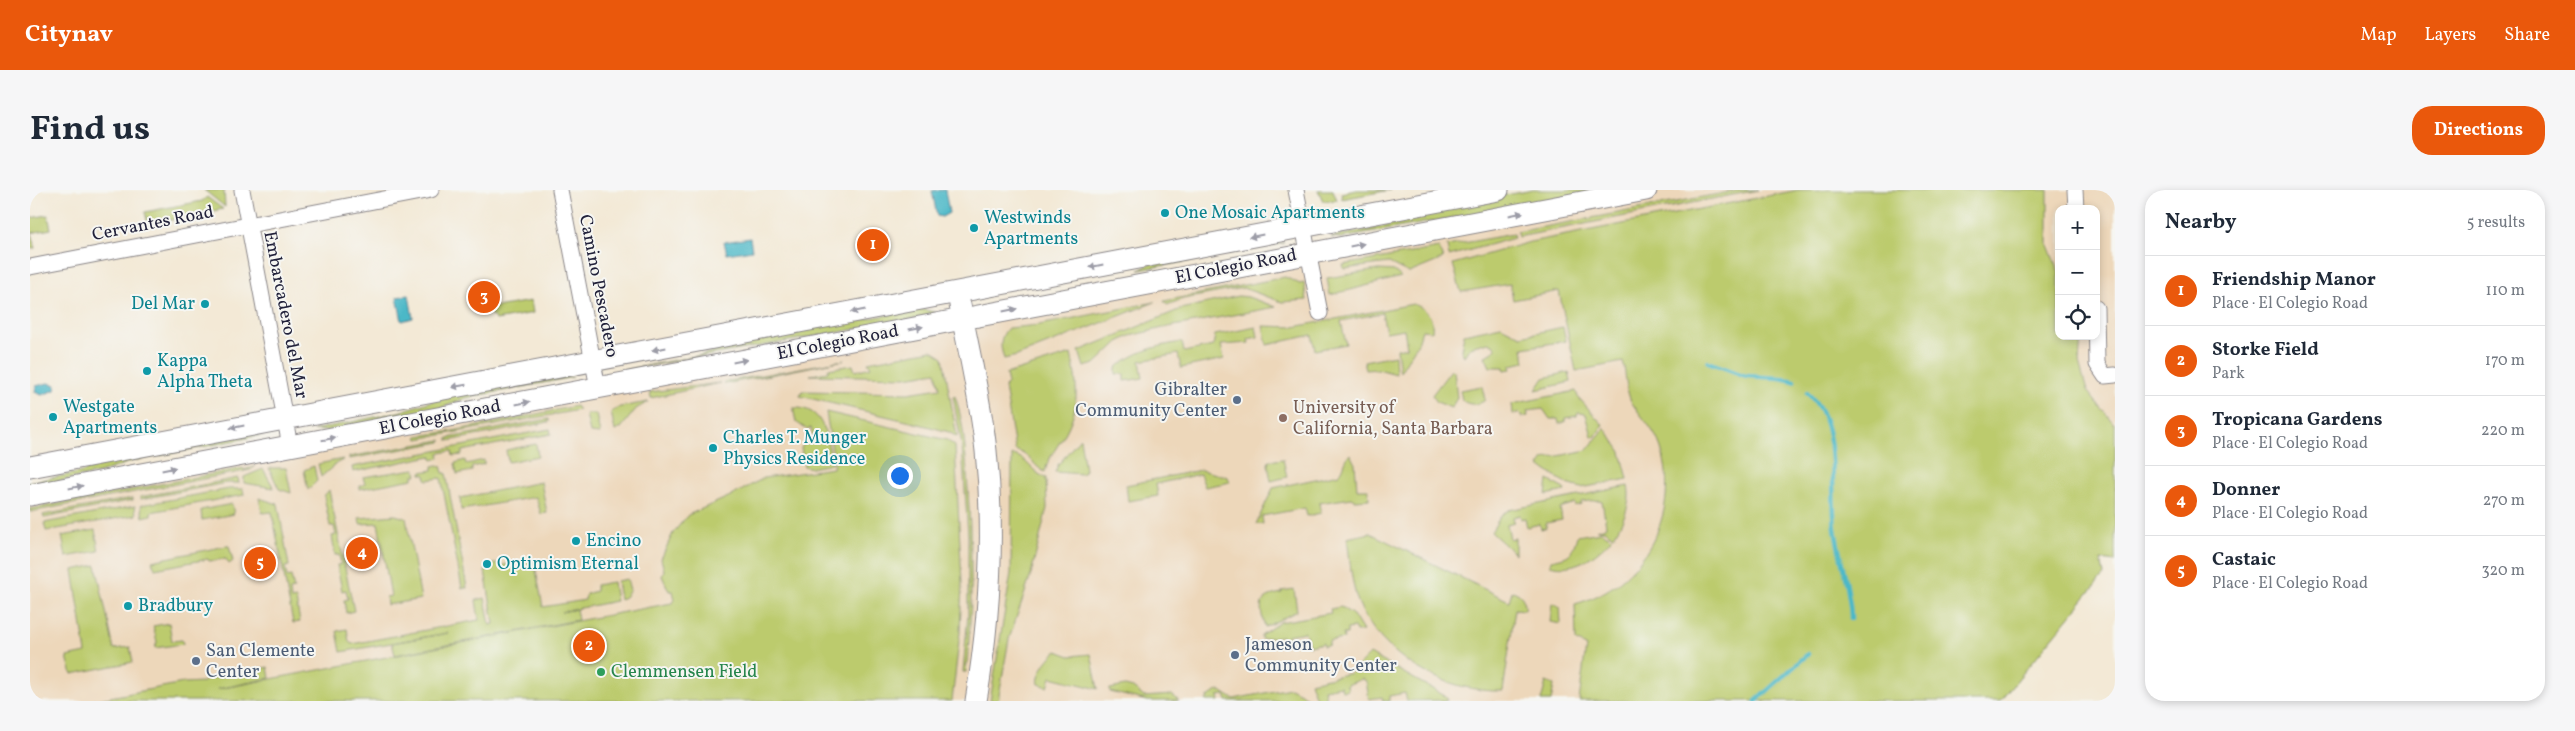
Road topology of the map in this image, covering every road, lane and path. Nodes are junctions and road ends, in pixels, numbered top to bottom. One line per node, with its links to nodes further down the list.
1 (242, 190): 9 (street, Embarcadero del Mar)
2 (431, 190): 9 (street, Cervantes Road)
3 (560, 190): 17 (street, Camino Pescadero)
4 (1296, 190): 10 (street)
5 (1498, 190): 10 (main road, El Colegio Road)
6 (1646, 190): 11 (main road, El Colegio Road, one-way to 6)
7 (2075, 190): 8 (street)
8 (2076, 205)
9 (248, 225): 12 (street, Cervantes Road); 20 (street, Embarcadero del Mar)
10 (1304, 226): 11 (street); 13 (main road, El Colegio Road, one-way to 13)
11 (1309, 254): 14 (street); 15 (main road, El Colegio Road, one-way to 11)
12 (30, 266)
13 (958, 292): 15 (main road); 17 (main road, El Colegio Road, one-way to 17)
14 (1320, 313)
15 (962, 319): 19 (main road, El Colegio Road, one-way to 15); 24 (main road)
16 (2096, 340): 18 (street)
17 (593, 361): 19 (street, Camino Pescadero); 20 (main road, El Colegio Road, one-way to 20)
18 (2108, 374)
19 (598, 388): 21 (main road, El Colegio Road, one-way to 19)
20 (285, 418): 21 (street, Embarcadero del Mar); 22 (main road, El Colegio Road, one-way to 22)
21 (290, 446): 23 (main road, El Colegio Road, one-way to 21)
22 (30, 467)
23 (30, 496)
24 (976, 701)

